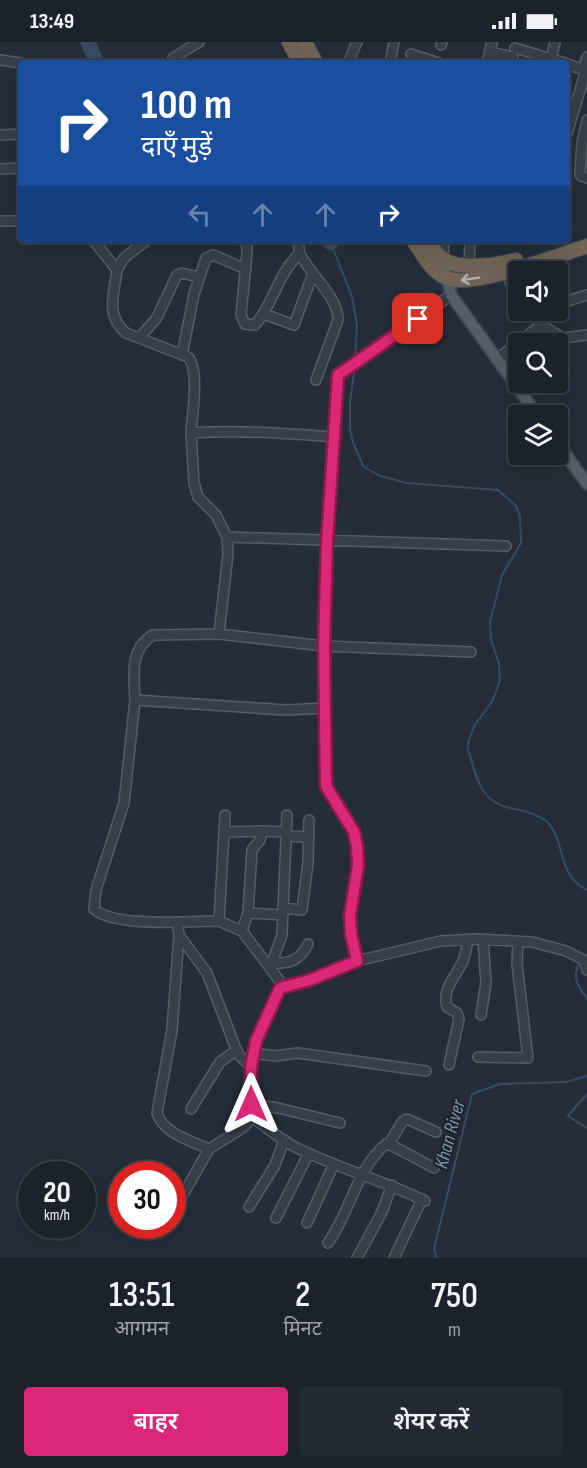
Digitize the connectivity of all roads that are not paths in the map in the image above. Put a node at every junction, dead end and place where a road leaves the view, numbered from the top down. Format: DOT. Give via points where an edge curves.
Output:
graph roads {
  1 [pos="199,42"];
  2 [pos="289,42"];
  3 [pos="305,42"];
  4 [pos="357,42"];
  5 [pos="394,42"];
  6 [pos="492,42"];
  7 [pos="555,42"];
  8 [pos="490,52"];
  9 [pos="514,53"];
  10 [pos="411,54"];
  11 [pos="587,57"];
  12 [pos="173,58"];
  13 [pos="0,60"];
  14 [pos="298,60"];
  15 [pos="314,60"];
  16 [pos="349,60"];
  17 [pos="391,60"];
  18 [pos="430,60"];
  19 [pos="488,60"];
  20 [pos="546,60"];
  21 [pos="550,60"];
  22 [pos="18,63"];
  23 [pos="570,64"];
  24 [pos="585,70"];
  25 [pos="587,120"];
  26 [pos="570,123"];
  27 [pos="18,134"];
  28 [pos="0,135"];
  29 [pos="18,168"];
  30 [pos="0,169"];
  31 [pos="587,178"];
  32 [pos="0,221"];
  33 [pos="18,221"];
  34 [pos="587,239"];
  35 [pos="96,243"];
  36 [pos="144,243"];
  37 [pos="245,243"];
  38 [pos="298,243"];
  39 [pos="415,243"];
  40 [pos="430,243"];
  41 [pos="444,243"];
  42 [pos="470,243"];
  43 [pos="587,246"];
  44 [pos="300,253"];
  45 [pos="443,259"];
  46 [pos="121,264"];
  47 [pos="469,265"];
  48 [pos="505,268"];
  49 [pos="246,269"];
  50 [pos="313,273"];
  51 [pos="508,276"];
  52 [pos="198,277"];
  53 [pos="447,278"];
  54 [pos="587,295"];
  55 [pos="451,296"];
  56 [pos="568,301"];
  57 [pos="264,314"];
  58 [pos="538,321"];
  59 [pos="541,325"];
  60 [pos="587,335"];
  61 [pos="139,338"];
  62 [pos="182,355"];
  63 [pos="497,359"];
  64 [pos="316,380"];
  65 [pos="530,405"];
  66 [pos="191,433"];
  67 [pos="333,437"];
  68 [pos="568,458"];
  69 [pos="587,484"];
  70 [pos="226,537"];
  71 [pos="327,542"];
  72 [pos="506,546"];
  73 [pos="219,634"];
  74 [pos="324,646"];
  75 [pos="471,652"];
  76 [pos="135,700"];
  77 [pos="326,708"];
  78 [pos="225,815"];
  79 [pos="286,815"];
  80 [pos="309,820"];
  81 [pos="262,831"];
  82 [pos="224,832"];
  83 [pos="286,834"];
  84 [pos="307,837"];
  85 [pos="283,912"];
  86 [pos="248,913"];
  87 [pos="219,921"];
  88 [pos="177,922"];
  89 [pos="242,931"];
  90 [pos="179,935"];
  91 [pos="468,939"];
  92 [pos="483,939"];
  93 [pos="518,941"];
  94 [pos="308,944"];
  95 [pos="357,961"];
  96 [pos="583,963"];
  97 [pos="271,965"];
  98 [pos="280,988"];
  99 [pos="481,1015"];
  100 [pos="237,1050"];
  101 [pos="254,1053"];
  102 [pos="478,1058"];
  103 [pos="449,1065"];
  104 [pos="251,1067"];
  105 [pos="426,1071"];
  106 [pos="251,1104"];
  107 [pos="191,1109"];
  108 [pos="253,1118"];
  109 [pos="340,1123"];
  110 [pos="436,1132"];
  111 [pos="284,1140"];
  112 [pos="389,1144"];
  113 [pos="208,1149"];
  114 [pos="309,1153"];
  115 [pos="334,1164"];
  116 [pos="434,1168"];
  117 [pos="362,1174"];
  118 [pos="392,1185"];
  119 [pos="186,1189"];
  120 [pos="249,1207"];
  121 [pos="276,1218"];
  122 [pos="307,1223"];
  123 [pos="328,1243"];
  124 [pos="357,1258"];
  125 [pos="394,1258"];
  1 -- 12 [label="street"];
  2 -- 14 [label="highway"];
  3 -- 15 [label="highway"];
  4 -- 16 [label="street"];
  5 -- 17 [label="street"];
  6 -- 8 [label="street"];
  7 -- 21 [label="street"];
  8 -- 9 [label="street"];
  8 -- 19 [label="street"];
  9 -- 20 [label="street"];
  10 -- 18 [label="street"];
  11 -- 24 [label="street"];
  13 -- 22 [label="street"];
  23 -- 24 [label="street"];
  24 -- 26 [label="street"];
  25 -- 31 [label="street" via="580,173"];
  27 -- 28 [label="street"];
  29 -- 30 [label="street"];
  32 -- 33 [label="street"];
  34 -- 48 [label="highway"];
  35 -- 46 [label="street"];
  36 -- 46 [label="street"];
  37 -- 49 [label="street"];
  38 -- 44 [label="street"];
  39 -- 53 [label="highway" via="431,266"];
  40 -- 45 [label="highway"];
  41 -- 45 [label="street"];
  42 -- 47 [label="street"];
  43 -- 48 [label="highway"];
  44 -- 50 [label="street"];
  44 -- 57 [label="street" via="274,290"];
  45 -- 47 [label="highway"];
  45 -- 53 [label="main road"];
  46 -- 61 [label="street" via="112,315 126,333"];
  47 -- 48 [label="highway"];
  48 -- 51 [label="street"];
  48 -- 53 [label="highway, one-way" via="462,280"];
  49 -- 52 [label="street" via="209,255"];
  49 -- 57 [label="street" via="242,320 255,326"];
  50 -- 57 [label="street" via="294,325"];
  50 -- 64 [label="street" via="338,313"];
  52 -- 61 [label="street" via="177,275 156,319"];
  52 -- 62 [label="street"];
  53 -- 55 [label="main road"];
  54 -- 56 [label="street"];
  55 -- 63 [label="main road"];
  55 -- 67 [label="street" via="338,375"];
  58 -- 59 [label="street"];
  59 -- 60 [label="street" via="563,338"];
  59 -- 63 [label="street"];
  61 -- 62 [label="street"];
  62 -- 66 [label="street" via="193,363 195,373"];
  63 -- 65 [label="main road"];
  66 -- 67 [label="street" via="243,431"];
  66 -- 70 [label="street" via="198,497 216,515"];
  67 -- 71 [label="street"];
  68 -- 69 [label="main road"];
  70 -- 71 [label="street"];
  70 -- 73 [label="street" via="228,554"];
  71 -- 72 [label="street"];
  71 -- 74 [label="street"];
  73 -- 74 [label="street"];
  73 -- 76 [label="street" via="153,635 144,640 134,661"];
  74 -- 75 [label="street"];
  74 -- 77 [label="street"];
  76 -- 77 [label="street" via="286,710"];
  76 -- 88 [label="street" via="124,803 96,890 94,909 99,915 135,922"];
  77 -- 95 [label="street" via="326,786 354,832 357,846 350,915"];
  78 -- 82 [label="street"];
  79 -- 83 [label="street"];
  80 -- 84 [label="street"];
  81 -- 82 [label="street"];
  81 -- 83 [label="street"];
  81 -- 86 [label="street" via="252,850"];
  82 -- 87 [label="street"];
  83 -- 84 [label="street"];
  83 -- 85 [label="street"];
  84 -- 85 [label="street" via="302,910"];
  85 -- 86 [label="street"];
  85 -- 97 [label="street" via="282,934"];
  86 -- 89 [label="street"];
  87 -- 88 [label="street"];
  87 -- 89 [label="street"];
  88 -- 90 [label="street"];
  89 -- 97 [label="street"];
  90 -- 100 [label="street" via="207,973"];
  90 -- 113 [label="street" via="172,1030 157,1113 165,1126"];
  91 -- 92 [label="street"];
  91 -- 95 [label="street" via="441,941"];
  91 -- 103 [label="street" via="462,964 445,1000 459,1018"];
  92 -- 93 [label="street"];
  92 -- 99 [label="street" via="486,983"];
  93 -- 96 [label="street" via="566,951"];
  93 -- 102 [label="street" via="528,1058"];
  94 -- 97 [label="street" via="295,960"];
  95 -- 98 [label="street"];
  97 -- 98 [label="street"];
  98 -- 101 [label="street"];
  100 -- 104 [label="street"];
  100 -- 107 [label="street" via="220,1062"];
  101 -- 104 [label="street"];
  101 -- 105 [label="street" via="298,1053"];
  104 -- 106 [label="street"];
  106 -- 108 [label="street"];
  106 -- 109 [label="street"];
  108 -- 111 [label="street"];
  108 -- 113 [label="street"];
  110 -- 112 [label="street" via="407,1119"];
  111 -- 114 [label="street"];
  111 -- 120 [label="street" via="275,1165"];
  112 -- 116 [label="street"];
  112 -- 117 [label="street" via="382,1147"];
  113 -- 119 [label="street"];
  114 -- 115 [label="street"];
  114 -- 121 [label="street"];
  115 -- 117 [label="street"];
  115 -- 122 [label="street"];
  117 -- 118 [label="street"];
  117 -- 123 [label="street" via="343,1220"];
  118 -- 124 [label="street"];
  118 -- 125 [label="street" via="423,1200"];
}
